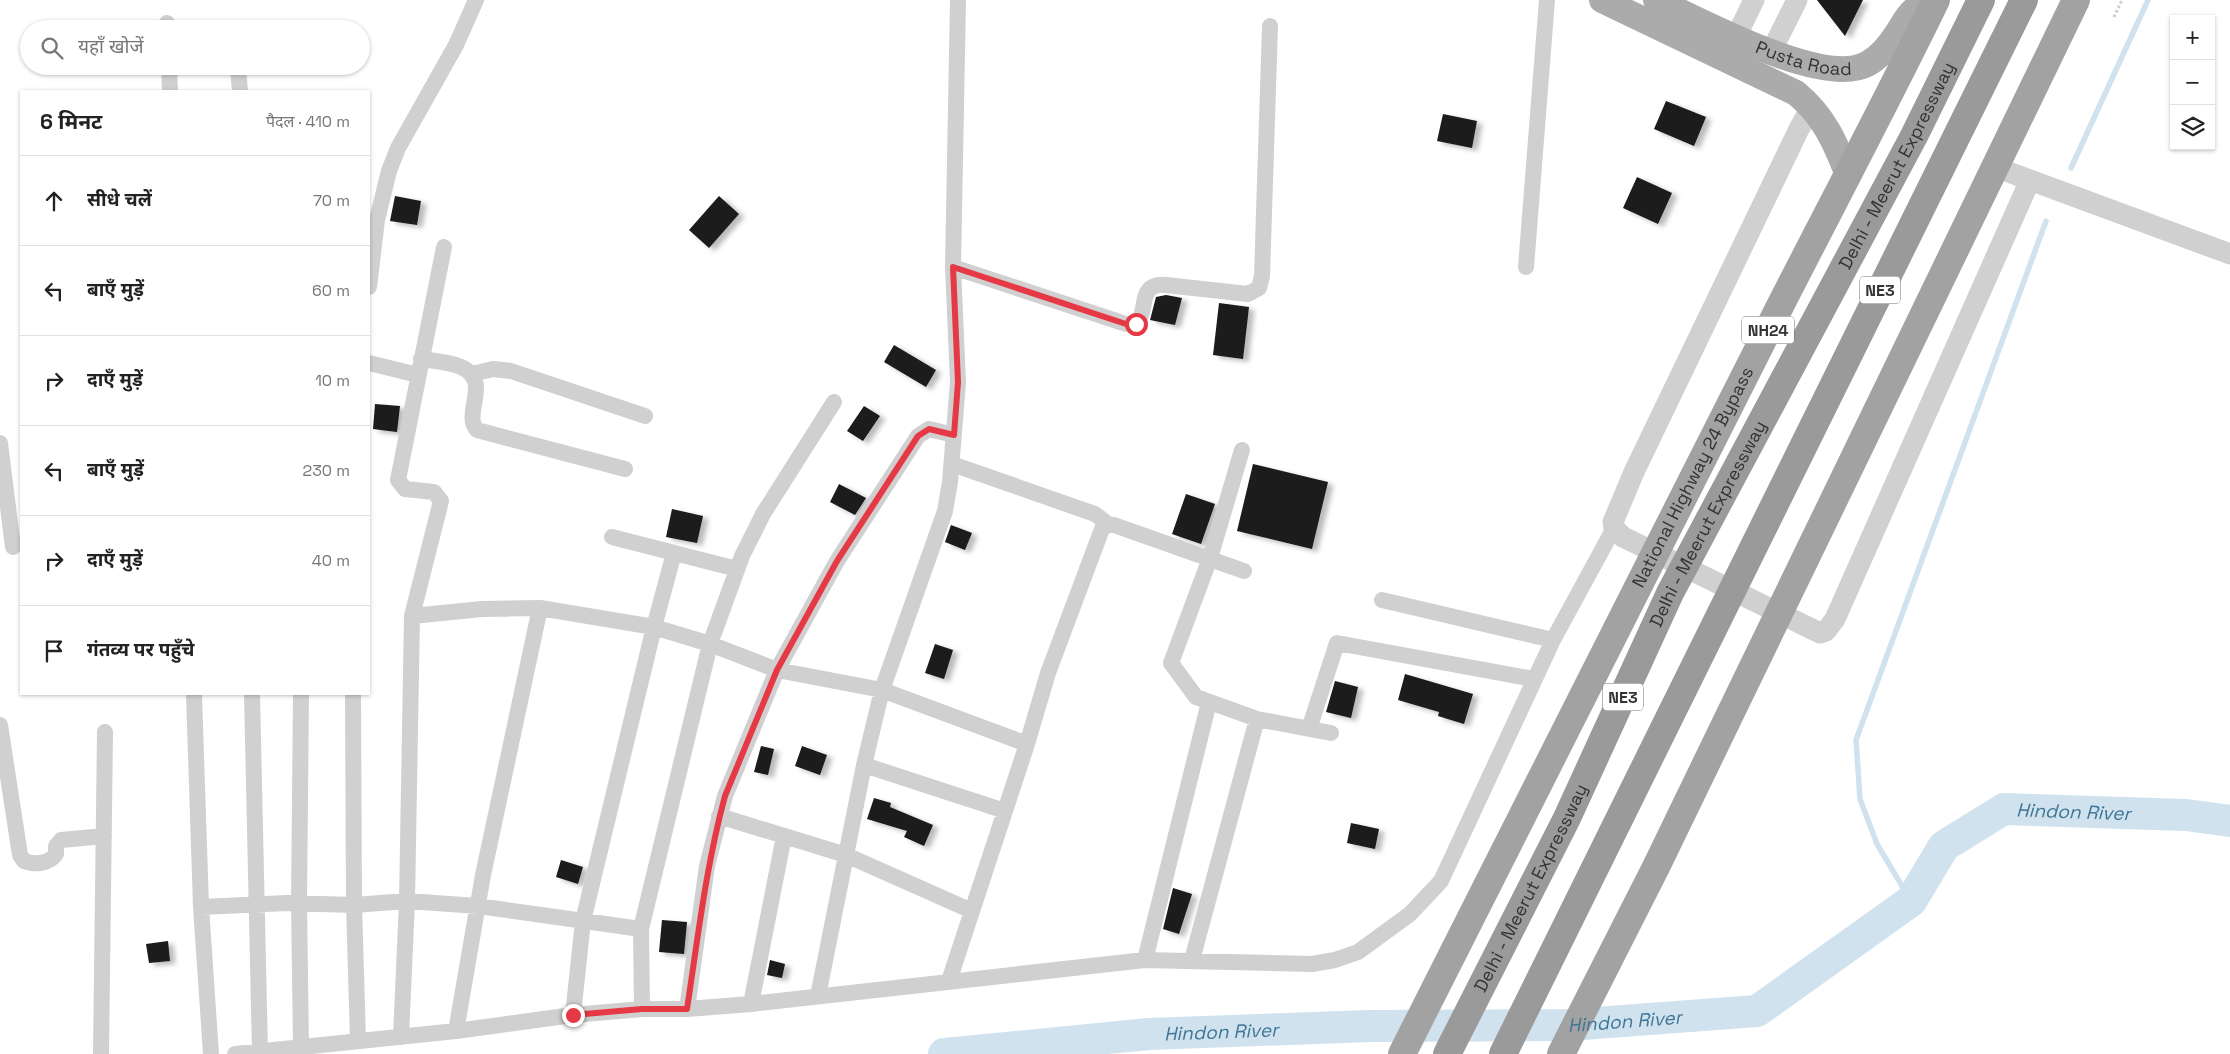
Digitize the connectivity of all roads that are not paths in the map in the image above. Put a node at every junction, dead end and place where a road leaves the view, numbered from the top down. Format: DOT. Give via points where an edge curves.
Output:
graph roads {
  1 [pos="476,0"];
  2 [pos="958,0"];
  3 [pos="1547,0"];
  4 [pos="1602,0"];
  5 [pos="1656,0"];
  6 [pos="1754,0"];
  7 [pos="1797,0"];
  8 [pos="1981,0"];
  9 [pos="2024,0"];
  10 [pos="2076,0"];
  11 [pos="1936,1"];
  12 [pos="1270,26"];
  13 [pos="1736,37"];
  14 [pos="1772,52"];
  15 [pos="169,75"];
  16 [pos="239,75"];
  17 [pos="170,90"];
  18 [pos="240,90"];
  19 [pos="1812,106"];
  20 [pos="1995,167"];
  21 [pos="1848,175"];
  22 [pos="2030,180"];
  23 [pos="444,246"];
  24 [pos="2230,254"];
  25 [pos="953,267"];
  26 [pos="1526,267"];
  27 [pos="370,279"];
  28 [pos="421,358"];
  29 [pos="370,363"];
  30 [pos="472,374"];
  31 [pos="418,375"];
  32 [pos="834,402"];
  33 [pos="645,416"];
  34 [pos="954,435"];
  35 [pos="0,443"];
  36 [pos="1242,450"];
  37 [pos="952,464"];
  38 [pos="625,469"];
  39 [pos="1108,524"];
  40 [pos="1614,528"];
  41 [pos="612,538"];
  42 [pos="13,547"];
  43 [pos="674,553"];
  44 [pos="1210,558"];
  45 [pos="737,569"];
  46 [pos="1244,571"];
  47 [pos="1382,600"];
  48 [pos="540,608"];
  49 [pos="412,616"];
  50 [pos="654,627"];
  51 [pos="1553,640"];
  52 [pos="710,644"];
  53 [pos="777,670"];
  54 [pos="1534,679"];
  55 [pos="882,690"];
  56 [pos="194,695"];
  57 [pos="252,695"];
  58 [pos="301,695"];
  59 [pos="353,695"];
  60 [pos="1209,702"];
  61 [pos="1257,719"];
  62 [pos="0,725"];
  63 [pos="1309,729"];
  64 [pos="105,732"];
  65 [pos="1331,734"];
  66 [pos="1027,744"];
  67 [pos="864,766"];
  68 [pos="1005,811"];
  69 [pos="719,816"];
  70 [pos="104,836"];
  71 [pos="784,836"];
  72 [pos="846,856"];
  73 [pos="407,901"];
  74 [pos="299,903"];
  75 [pos="256,904"];
  76 [pos="354,905"];
  77 [pos="478,906"];
  78 [pos="201,907"];
  79 [pos="972,911"];
  80 [pos="584,921"];
  81 [pos="641,929"];
  82 [pos="1145,960"];
  83 [pos="1192,960"];
  84 [pos="949,981"];
  85 [pos="818,996"];
  86 [pos="751,1004"];
  87 [pos="642,1009"];
  88 [pos="687,1009"];
  89 [pos="573,1015"];
  90 [pos="456,1031"];
  91 [pos="401,1037"];
  92 [pos="358,1040"];
  93 [pos="301,1048"];
  94 [pos="260,1052"];
  95 [pos="101,1054"];
  96 [pos="211,1054"];
  97 [pos="234,1054"];
  98 [pos="1402,1054"];
  99 [pos="1447,1054"];
  100 [pos="1503,1054"];
  101 [pos="1561,1054"];
  1 -- 27 [label="street" via="456,45 398,148 389,171 377,220"];
  2 -- 25 [label="street"];
  3 -- 26 [label="street"];
  4 -- 19 [label="main road, Pusta Road" via="1772,80"];
  5 -- 13 [label="main road, Pusta Road"];
  6 -- 13 [label="street"];
  7 -- 14 [label="street"];
  8 -- 99 [label="highway, Delhi - Meerut Expressway / NE3" via="1914,136 1684,567 1566,818"];
  9 -- 100 [label="highway, NE3"];
  10 -- 20 [label="highway"];
  11 -- 14 [label="main road, Pusta Road" via="1913,11 1882,52 1868,64 1856,68 1819,68"];
  11 -- 21 [label="highway, National Highway 24 Bypass / NH24"];
  12 -- 25 [label="street" via="1259,288 1248,294 1154,286 1146,294 1140,321 1126,324"];
  13 -- 14 [label="main road, Pusta Road"];
  15 -- 17 [label="street"];
  16 -- 18 [label="street"];
  19 -- 21 [label="main road, Pusta Road" via="1834,138"];
  19 -- 40 [label="street" via="1634,472 1614,517"];
  20 -- 22 [label="street"];
  20 -- 101 [label="highway" via="1656,867"];
  21 -- 98 [label="highway, National Highway 24 Bypass / NH24" via="1531,793"];
  22 -- 24 [label="street"];
  22 -- 40 [label="street" via="1835,619 1826,631 1820,633 1629,540"];
  23 -- 28 [label="street"];
  25 -- 34 [label="street" via="958,382"];
  28 -- 30 [label="street" via="455,365"];
  28 -- 31 [label="street"];
  29 -- 31 [label="street"];
  30 -- 33 [label="street" via="493,369 510,371"];
  30 -- 38 [label="street" via="476,386 472,422 477,430"];
  31 -- 49 [label="street" via="398,480 405,488 434,492 441,501"];
  32 -- 45 [label="street" via="764,514"];
  34 -- 37 [label="street"];
  34 -- 53 [label="street" via="929,429 918,436 837,561"];
  35 -- 42 [label="street"];
  36 -- 44 [label="street"];
  37 -- 39 [label="street" via="1095,514"];
  37 -- 55 [label="street" via="945,511"];
  39 -- 44 [label="street"];
  39 -- 66 [label="street" via="1099,534 1051,664"];
  40 -- 51 [label="street"];
  41 -- 43 [label="street"];
  43 -- 45 [label="street"];
  43 -- 50 [label="street"];
  44 -- 46 [label="street"];
  44 -- 60 [label="street" via="1171,663 1196,697"];
  45 -- 52 [label="street"];
  47 -- 51 [label="street"];
  48 -- 49 [label="street" via="482,609"];
  48 -- 50 [label="street"];
  48 -- 77 [label="street"];
  49 -- 73 [label="street"];
  50 -- 52 [label="street"];
  50 -- 80 [label="street"];
  51 -- 54 [label="street"];
  52 -- 53 [label="street"];
  52 -- 81 [label="street"];
  53 -- 55 [label="street"];
  53 -- 69 [label="street"];
  54 -- 63 [label="street" via="1337,643"];
  54 -- 83 [label="street" via="1441,881 1410,914 1358,952 1336,960 1312,964"];
  55 -- 66 [label="street"];
  55 -- 67 [label="street"];
  56 -- 78 [label="street"];
  57 -- 75 [label="street"];
  58 -- 74 [label="street"];
  59 -- 76 [label="street"];
  60 -- 61 [label="street"];
  60 -- 82 [label="street"];
  61 -- 63 [label="street"];
  61 -- 83 [label="street"];
  62 -- 70 [label="street" via="20,855 24,861 32,864 48,861 56,854 56,846 61,840"];
  63 -- 65 [label="street"];
  64 -- 70 [label="street"];
  66 -- 68 [label="street"];
  67 -- 68 [label="street"];
  67 -- 72 [label="street"];
  68 -- 79 [label="street"];
  69 -- 71 [label="street"];
  69 -- 88 [label="street" via="707,866"];
  70 -- 95 [label="street"];
  71 -- 72 [label="street"];
  71 -- 86 [label="street"];
  72 -- 79 [label="street"];
  72 -- 85 [label="street"];
  73 -- 76 [label="street"];
  73 -- 77 [label="street"];
  73 -- 91 [label="street"];
  74 -- 75 [label="street"];
  74 -- 76 [label="street"];
  74 -- 93 [label="street"];
  75 -- 78 [label="street"];
  75 -- 94 [label="street"];
  76 -- 92 [label="street"];
  77 -- 80 [label="street"];
  77 -- 90 [label="street"];
  78 -- 96 [label="street"];
  79 -- 84 [label="street"];
  80 -- 81 [label="street"];
  80 -- 89 [label="street"];
  81 -- 87 [label="street"];
  82 -- 83 [label="street"];
  82 -- 84 [label="street"];
  84 -- 85 [label="street"];
  85 -- 86 [label="street"];
  86 -- 88 [label="street"];
  87 -- 88 [label="street"];
  87 -- 89 [label="street"];
  89 -- 90 [label="street"];
  90 -- 91 [label="street"];
  91 -- 92 [label="street"];
  92 -- 93 [label="street"];
  93 -- 94 [label="street"];
  94 -- 97 [label="street"];
}
